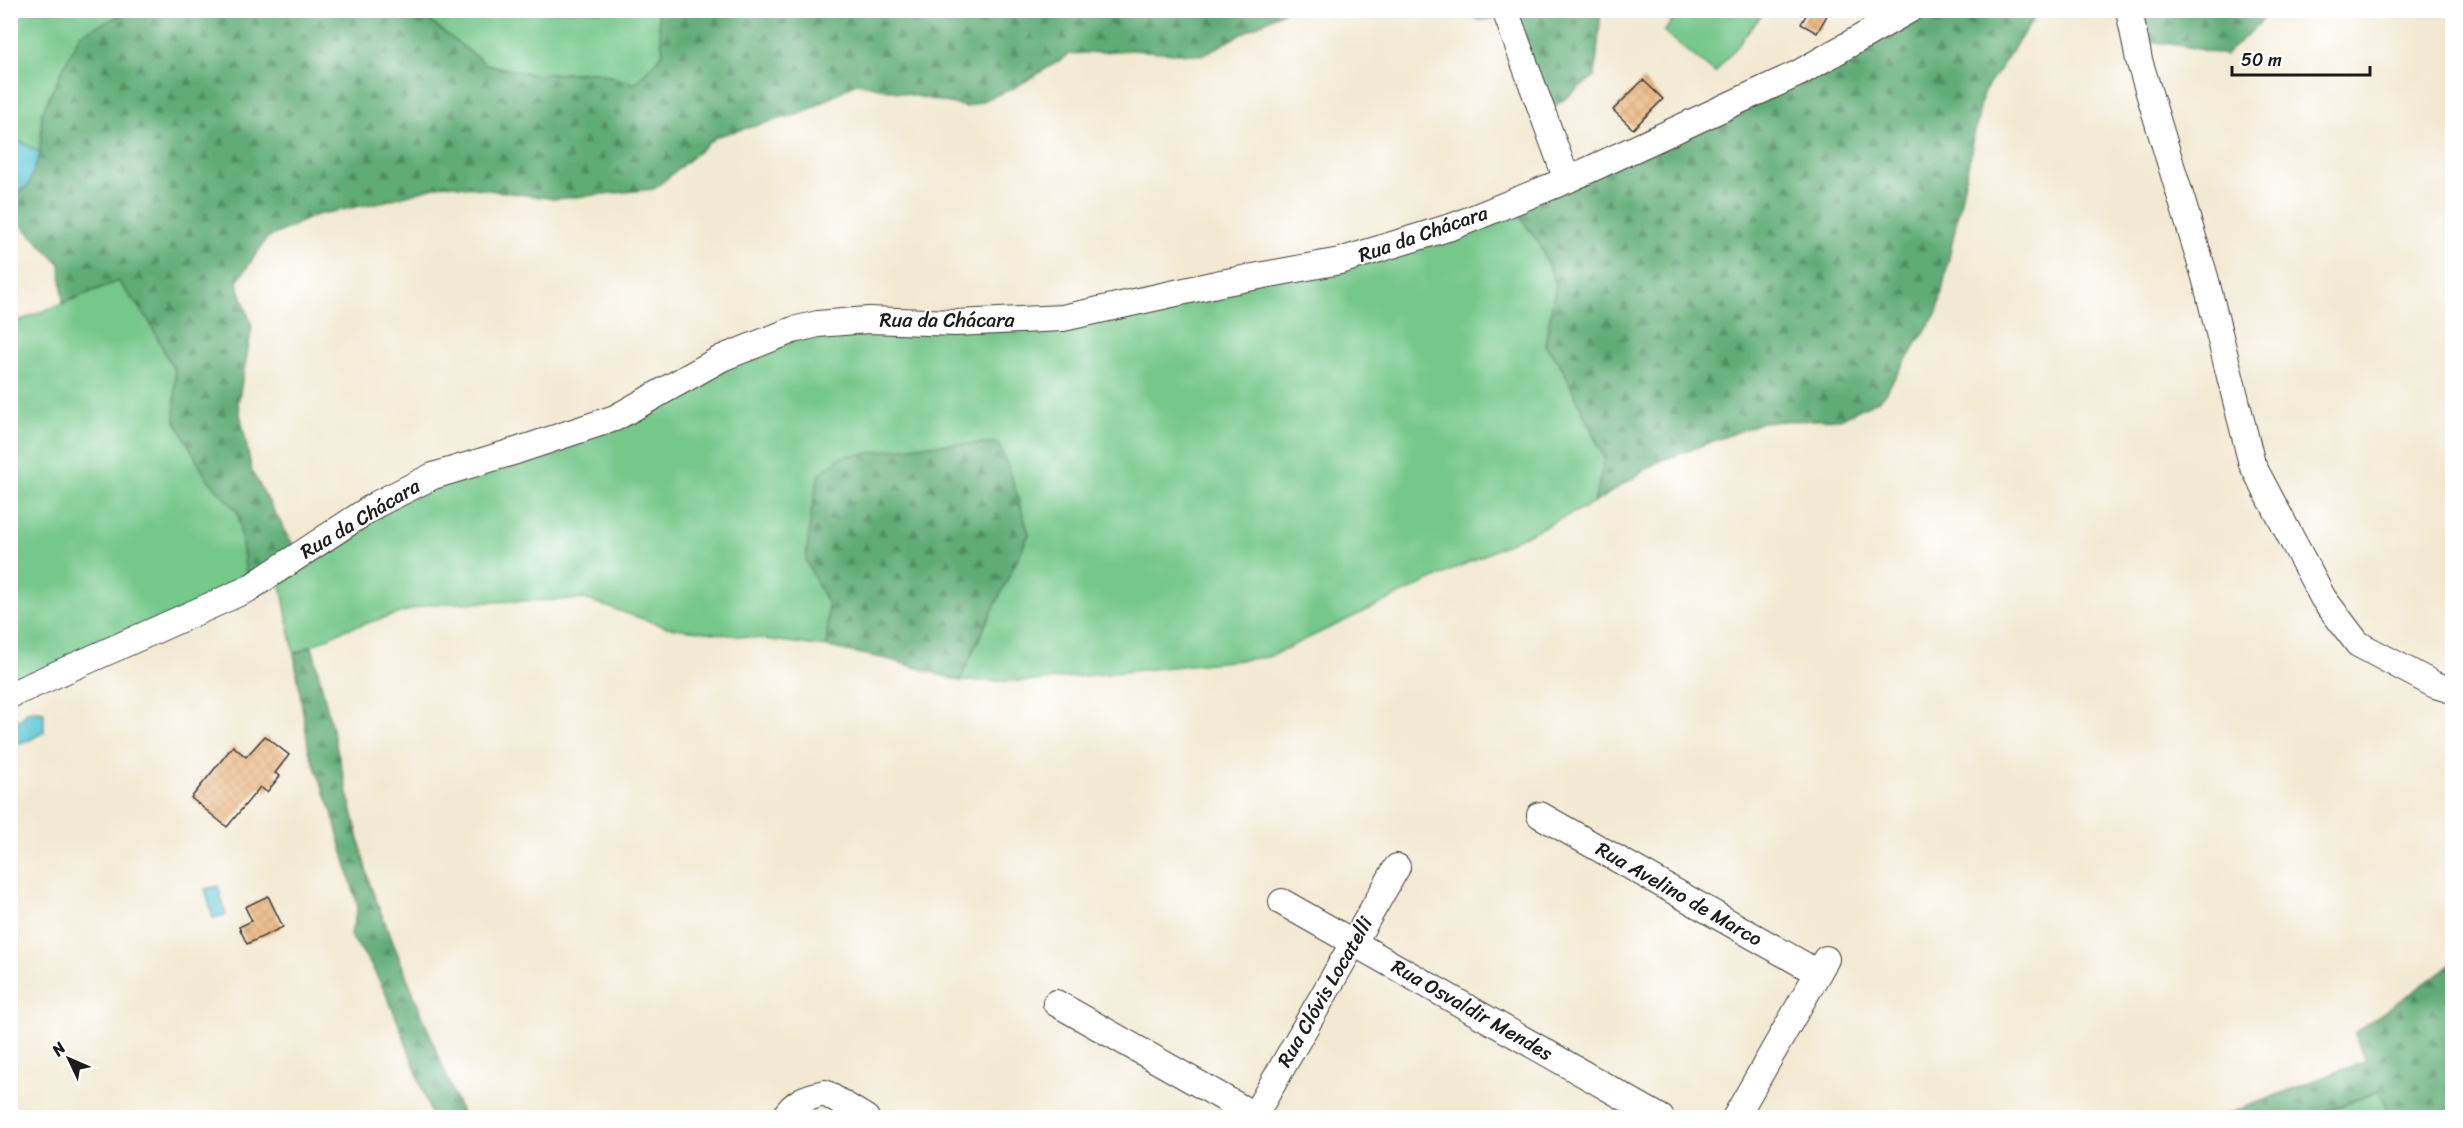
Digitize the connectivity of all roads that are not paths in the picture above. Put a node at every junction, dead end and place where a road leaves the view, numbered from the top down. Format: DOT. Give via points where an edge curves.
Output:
graph roads {
  1 [pos="1505,10"];
  2 [pos="1909,10"];
  3 [pos="2129,10"];
  4 [pos="1567,180"];
  5 [pos="2452,690"];
  6 [pos="10,695"];
  7 [pos="1540,815"];
  8 [pos="1397,867"];
  9 [pos="1282,902"];
  10 [pos="1354,943"];
  11 [pos="1056,1003"];
  12 [pos="1255,1117"];
  13 [pos="784,1118"];
  14 [pos="866,1118"];
  15 [pos="1661,1118"];
  16 [pos="1735,1118"];
  1 -- 4 [label="street"];
  2 -- 4 [label="street, Rua da Chácara" via="1799,74"];
  3 -- 5 [label="street" via="2139,60 2205,277 2252,464 2323,598 2358,645"];
  4 -- 6 [label="street, Rua da Chácara" via="1454,226 1341,261 1063,318 956,323 868,320 793,330 722,358 615,418 433,476 377,504 248,589"];
  7 -- 16 [label="street, Rua Avelino de Marco" via="1822,966"];
  8 -- 10 [label="street, Rua Clóvis Locatelli"];
  9 -- 10 [label="street, Rua Osvaldir Mendes"];
  10 -- 12 [label="street, Rua Clóvis Locatelli"];
  10 -- 15 [label="street, Rua Osvaldir Mendes"];
  11 -- 12 [label="street"];
  13 -- 14 [label="street" via="789,1108 803,1098 825,1093"];
}
